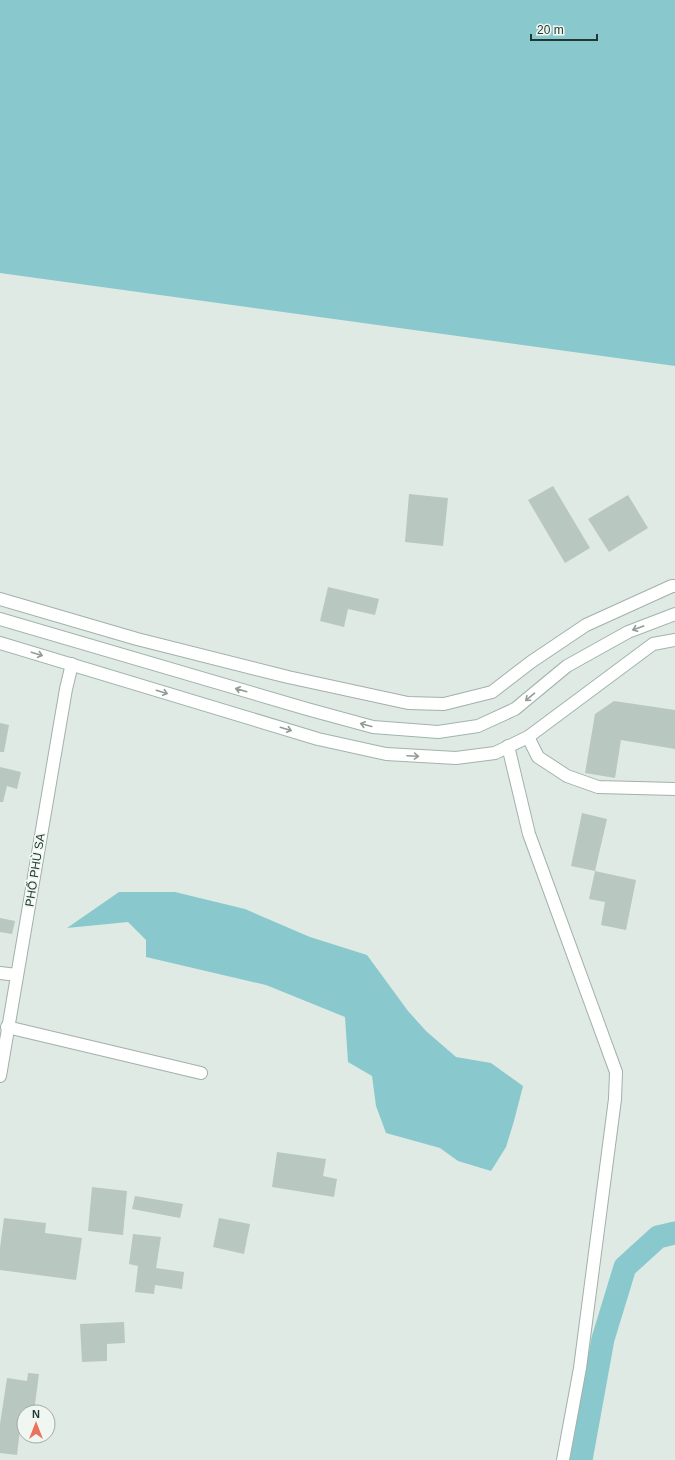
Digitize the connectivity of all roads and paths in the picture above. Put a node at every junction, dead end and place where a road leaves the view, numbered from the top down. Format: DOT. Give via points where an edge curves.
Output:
graph roads {
  1 [pos="675,586"];
  2 [pos="0,599"];
  3 [pos="675,614"];
  4 [pos="0,619"];
  5 [pos="675,640"];
  6 [pos="0,643"];
  7 [pos="72,664"];
  8 [pos="528,737"];
  9 [pos="508,746"];
  10 [pos="675,789"];
  11 [pos="0,973"];
  12 [pos="17,975"];
  13 [pos="7,1027"];
  14 [pos="201,1073"];
  15 [pos="0,1076"];
  16 [pos="563,1460"];
  1 -- 2 [label="street" via="586,626 531,662 492,692 444,704 408,702 288,677 137,639"];
  3 -- 4 [label="street, one-way" via="628,632 567,666 515,709 478,726 438,732 373,726 307,709"];
  5 -- 8 [label="street" via="653,644"];
  6 -- 7 [label="street, one-way"];
  7 -- 9 [label="street, one-way" via="318,738 386,754 456,758 495,753"];
  7 -- 12 [label="street, PHỐ PHÙ SA"];
  8 -- 9 [label="street"];
  8 -- 10 [label="street" via="538,757 567,776 598,787"];
  9 -- 16 [label="street" via="529,834 616,1072 615,1099 580,1368"];
  11 -- 12 [label="street"];
  12 -- 13 [label="street, PHỐ PHÙ SA"];
  13 -- 14 [label="street"];
  13 -- 15 [label="street, PHỐ PHÙ SA"];
}
